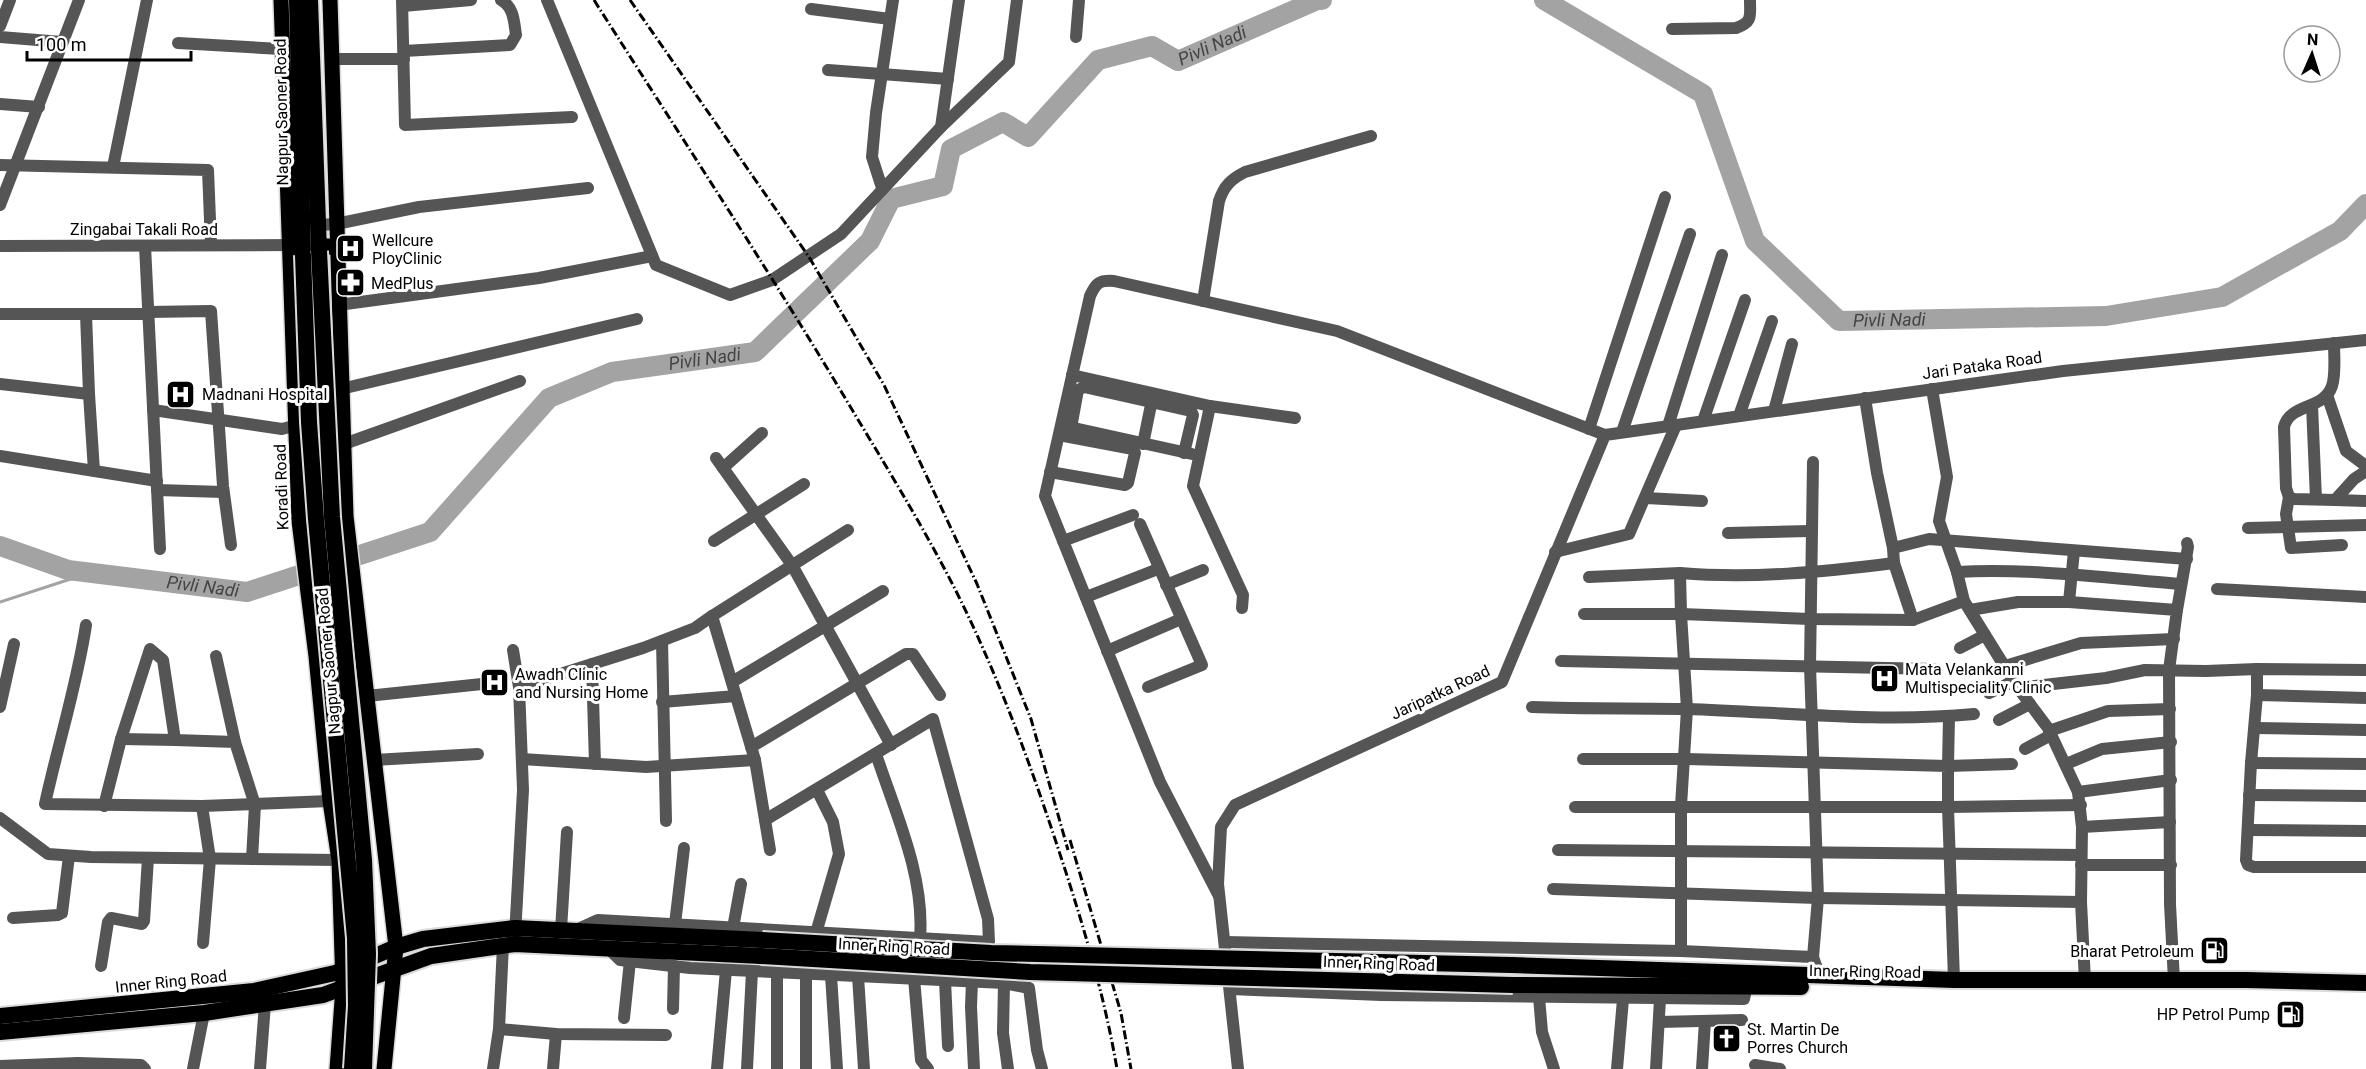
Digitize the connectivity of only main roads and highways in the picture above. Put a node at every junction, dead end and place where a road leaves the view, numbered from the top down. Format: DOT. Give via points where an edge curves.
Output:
graph roads {
  1 [pos="281,0"];
  2 [pos="297,0"];
  3 [pos="310,0"];
  4 [pos="330,0"];
  5 [pos="313,223"];
  6 [pos="336,247"];
  7 [pos="306,248"];
  8 [pos="361,647"];
  9 [pos="316,656"];
  10 [pos="393,924"];
  11 [pos="342,935"];
  12 [pos="511,939"];
  13 [pos="396,947"];
  14 [pos="758,956"];
  15 [pos="394,969"];
  16 [pos="343,970"];
  17 [pos="2366,983"];
  18 [pos="343,987"];
  19 [pos="2366,992"];
  20 [pos="0,1016"];
  21 [pos="0,1032"];
  22 [pos="338,1069"];
  23 [pos="352,1069"];
  24 [pos="364,1069"];
  25 [pos="384,1069"];
  1 -- 7 [label="main road, Koradi Road" via="281,50"];
  2 -- 5 [label="highway, Nagpur Saoner Road"];
  3 -- 5 [label="highway, Nagpur Saoner Road"];
  4 -- 6 [label="main road"];
  5 -- 7 [label="highway, Koradi Road"];
  6 -- 7 [label="highway"];
  6 -- 8 [label="main road" via="346,516"];
  7 -- 9 [label="main road, Koradi Road" via="297,425 299,521"];
  7 -- 23 [label="highway, Nagpur Saoner Road, bridge" via="309,422 355,938"];
  7 -- 24 [label="highway, Nagpur Saoner Road, bridge" via="364,860 368,954"];
  8 -- 9 [label="main road"];
  8 -- 10 [label="main road"];
  9 -- 11 [label="main road, Koradi Road" via="339,860"];
  10 -- 11 [label="main road"];
  10 -- 13 [label="main road"];
  11 -- 16 [label="main road, Koradi Road"];
  12 -- 13 [label="highway, Inner Ring Road" via="423,939"];
  12 -- 14 [label="highway, Inner Ring Road"];
  12 -- 14 [label="highway, Inner Ring Road" via="569,930"];
  12 -- 15 [label="highway, Inner Ring Road" via="431,956"];
  13 -- 15 [label="main road"];
  13 -- 16 [label="highway, Inner Ring Road"];
  14 -- 17 [label="highway, Inner Ring Road, bridge" via="991,953 1511,964 1954,981"];
  14 -- 19 [label="highway, Inner Ring Road, bridge" via="1030,972 1745,993 2084,989"];
  15 -- 18 [label="highway, Inner Ring Road"];
  15 -- 25 [label="main road"];
  16 -- 18 [label="main road, Koradi Road"];
  16 -- 20 [label="highway, Inner Ring Road" via="254,991"];
  18 -- 21 [label="highway, Inner Ring Road" via="323,994 204,1013"];
  18 -- 22 [label="main road"];
}
